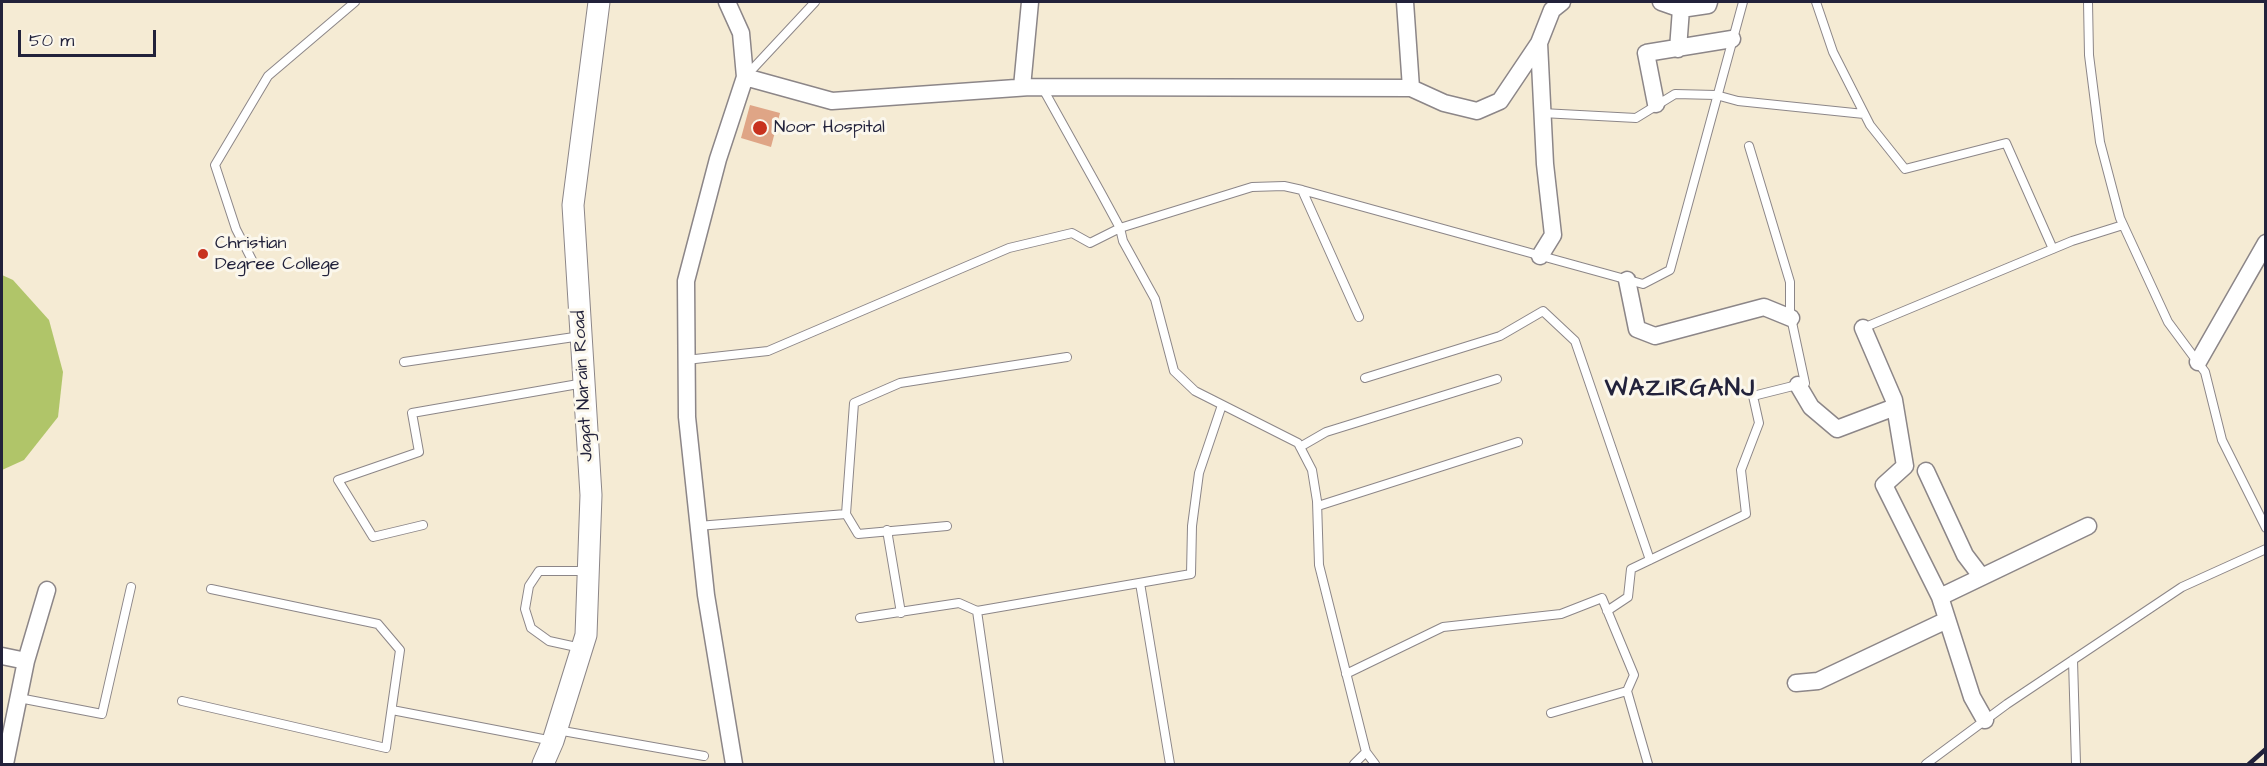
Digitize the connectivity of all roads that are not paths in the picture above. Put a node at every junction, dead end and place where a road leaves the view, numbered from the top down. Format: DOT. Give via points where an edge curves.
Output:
graph roads {
  1 [pos="355,2"];
  2 [pos="599,2"];
  3 [pos="727,2"];
  4 [pos="815,2"];
  5 [pos="1030,2"];
  6 [pos="1405,2"];
  7 [pos="1562,2"];
  8 [pos="1661,2"];
  9 [pos="1709,2"];
  10 [pos="1743,2"];
  11 [pos="1816,2"];
  12 [pos="2088,2"];
  13 [pos="1681,9"];
  14 [pos="1732,39"];
  15 [pos="1539,43"];
  16 [pos="1678,49"];
  17 [pos="745,77"];
  18 [pos="1022,87"];
  19 [pos="1042,87"];
  20 [pos="1411,88"];
  21 [pos="1716,95"];
  22 [pos="1656,104"];
  23 [pos="1542,112"];
  24 [pos="1864,114"];
  25 [pos="1749,146"];
  26 [pos="1302,190"];
  27 [pos="2123,225"];
  28 [pos="1120,228"];
  29 [pos="2265,243"];
  30 [pos="2053,249"];
  31 [pos="1540,256"];
  32 [pos="252,260"];
  33 [pos="2259,264"];
  34 [pos="1627,280"];
  35 [pos="1359,316"];
  36 [pos="1791,318"];
  37 [pos="1863,328"];
  38 [pos="582,336"];
  39 [pos="1067,357"];
  40 [pos="686,360"];
  41 [pos="404,362"];
  42 [pos="2198,362"];
  43 [pos="1365,378"];
  44 [pos="1497,379"];
  45 [pos="585,383"];
  46 [pos="1798,385"];
  47 [pos="1222,405"];
  48 [pos="1895,407"];
  49 [pos="1518,442"];
  50 [pos="1300,447"];
  51 [pos="1926,471"];
  52 [pos="1318,506"];
  53 [pos="846,514"];
  54 [pos="423,525"];
  55 [pos="699,526"];
  56 [pos="947,526"];
  57 [pos="2088,526"];
  58 [pos="2265,528"];
  59 [pos="887,530"];
  60 [pos="2265,549"];
  61 [pos="1650,560"];
  62 [pos="588,571"];
  63 [pos="1981,576"];
  64 [pos="1140,583"];
  65 [pos="131,587"];
  66 [pos="211,589"];
  67 [pos="47,590"];
  68 [pos="1940,597"];
  69 [pos="976,611"];
  70 [pos="1607,611"];
  71 [pos="901,613"];
  72 [pos="860,618"];
  73 [pos="1947,620"];
  74 [pos="582,648"];
  75 [pos="2,656"];
  76 [pos="2073,660"];
  77 [pos="26,661"];
  78 [pos="1346,674"];
  79 [pos="1796,683"];
  80 [pos="1627,691"];
  81 [pos="19,698"];
  82 [pos="182,701"];
  83 [pos="392,710"];
  84 [pos="1551,713"];
  85 [pos="1985,720"];
  86 [pos="555,735"];
  87 [pos="6,739"];
  88 [pos="1366,752"];
  89 [pos="704,756"];
  90 [pos="4,765"];
  91 [pos="543,765"];
  92 [pos="734,765"];
  93 [pos="999,765"];
  94 [pos="1170,765"];
  95 [pos="1354,765"];
  96 [pos="1375,765"];
  97 [pos="1648,765"];
  98 [pos="1926,765"];
  99 [pos="2076,765"];
  1 -- 32 [label="lane" via="268,76 215,165 236,230"];
  2 -- 38 [label="street, Jagat Narain Road" via="573,205"];
  3 -- 17 [label="street" via="741,33"];
  4 -- 17 [label="lane"];
  5 -- 18 [label="street"];
  6 -- 20 [label="street"];
  7 -- 15 [label="street" via="1552,10"];
  8 -- 13 [label="street"];
  9 -- 13 [label="street"];
  10 -- 14 [label="lane"];
  11 -- 24 [label="lane" via="1833,52"];
  12 -- 27 [label="lane" via="2089,55 2100,142"];
  13 -- 16 [label="street"];
  14 -- 16 [label="street"];
  14 -- 21 [label="lane"];
  15 -- 20 [label="street" via="1500,101 1477,111 1444,103"];
  15 -- 23 [label="street"];
  16 -- 22 [label="street" via="1646,53"];
  17 -- 18 [label="street" via="832,101"];
  17 -- 40 [label="street" via="717,159 686,281"];
  18 -- 19 [label="street"];
  19 -- 20 [label="street"];
  19 -- 28 [label="lane"];
  21 -- 22 [label="lane" via="1675,94"];
  21 -- 24 [label="lane"];
  21 -- 34 [label="lane" via="1670,270 1643,285"];
  22 -- 23 [label="lane" via="1636,117"];
  23 -- 31 [label="street" via="1553,235"];
  24 -- 30 [label="lane" via="1905,169 2006,143"];
  25 -- 36 [label="lane" via="1791,282"];
  26 -- 28 [label="lane" via="1252,187"];
  26 -- 31 [label="lane"];
  26 -- 35 [label="lane"];
  27 -- 30 [label="lane"];
  27 -- 42 [label="lane" via="2168,322"];
  28 -- 40 [label="lane" via="1090,243 1072,233 1009,248 768,351"];
  28 -- 47 [label="lane" via="1123,242 1155,299 1174,371 1195,391"];
  29 -- 33 [label="street"];
  30 -- 37 [label="lane"];
  31 -- 34 [label="lane"];
  33 -- 42 [label="street"];
  34 -- 36 [label="street" via="1637,329 1655,336 1764,307"];
  36 -- 46 [label="lane" via="1805,383"];
  37 -- 48 [label="street"];
  38 -- 41 [label="lane"];
  38 -- 45 [label="street, Jagat Narain Road"];
  39 -- 53 [label="lane" via="900,383 854,403"];
  40 -- 55 [label="street" via="687,417"];
  42 -- 58 [label="lane" via="2205,372 2223,440"];
  43 -- 61 [label="lane" via="1500,336 1543,311 1575,341"];
  44 -- 50 [label="lane" via="1326,432"];
  45 -- 54 [label="lane" via="412,413 419,452 338,480 373,537"];
  45 -- 62 [label="street, Jagat Narain Road" via="591,495"];
  46 -- 48 [label="street" via="1811,407 1837,429"];
  46 -- 61 [label="lane" via="1753,396 1759,423 1741,470 1746,514"];
  47 -- 50 [label="lane" via="1274,429"];
  47 -- 64 [label="lane" via="1200,473 1192,526 1191,574"];
  48 -- 68 [label="street" via="1905,466 1884,485"];
  49 -- 52 [label="lane"];
  50 -- 52 [label="lane" via="1312,470"];
  51 -- 63 [label="street" via="1965,555"];
  52 -- 78 [label="lane" via="1319,565"];
  53 -- 55 [label="lane"];
  53 -- 59 [label="lane" via="858,534"];
  55 -- 92 [label="street" via="706,595"];
  56 -- 59 [label="lane"];
  57 -- 63 [label="street"];
  59 -- 71 [label="lane"];
  60 -- 76 [label="lane" via="2182,587"];
  61 -- 70 [label="lane" via="1630,569 1628,597"];
  62 -- 74 [label="street, Jagat Narain Road"];
  62 -- 74 [label="lane" via="539,571 529,586 525,609 531,628 549,641"];
  63 -- 68 [label="street"];
  64 -- 69 [label="lane"];
  64 -- 94 [label="lane"];
  65 -- 81 [label="lane" via="102,714"];
  66 -- 83 [label="lane" via="378,624 400,650"];
  67 -- 77 [label="street"];
  68 -- 73 [label="street"];
  69 -- 71 [label="lane" via="959,603"];
  69 -- 93 [label="lane"];
  70 -- 78 [label="lane" via="1602,598 1561,614 1443,627"];
  70 -- 80 [label="lane" via="1634,675"];
  71 -- 72 [label="lane"];
  73 -- 79 [label="street" via="1818,681"];
  73 -- 85 [label="street" via="1972,697"];
  74 -- 86 [label="street, Jagat Narain Road"];
  75 -- 77 [label="street"];
  76 -- 85 [label="lane"];
  76 -- 99 [label="lane"];
  77 -- 81 [label="street"];
  78 -- 88 [label="lane"];
  80 -- 84 [label="lane"];
  80 -- 97 [label="lane"];
  81 -- 87 [label="street"];
  82 -- 83 [label="lane" via="386,748"];
  83 -- 86 [label="lane"];
  85 -- 98 [label="lane"];
  86 -- 89 [label="lane"];
  86 -- 91 [label="street, Jagat Narain Road"];
  87 -- 90 [label="street"];
  88 -- 95 [label="lane"];
  88 -- 96 [label="lane"];
}
